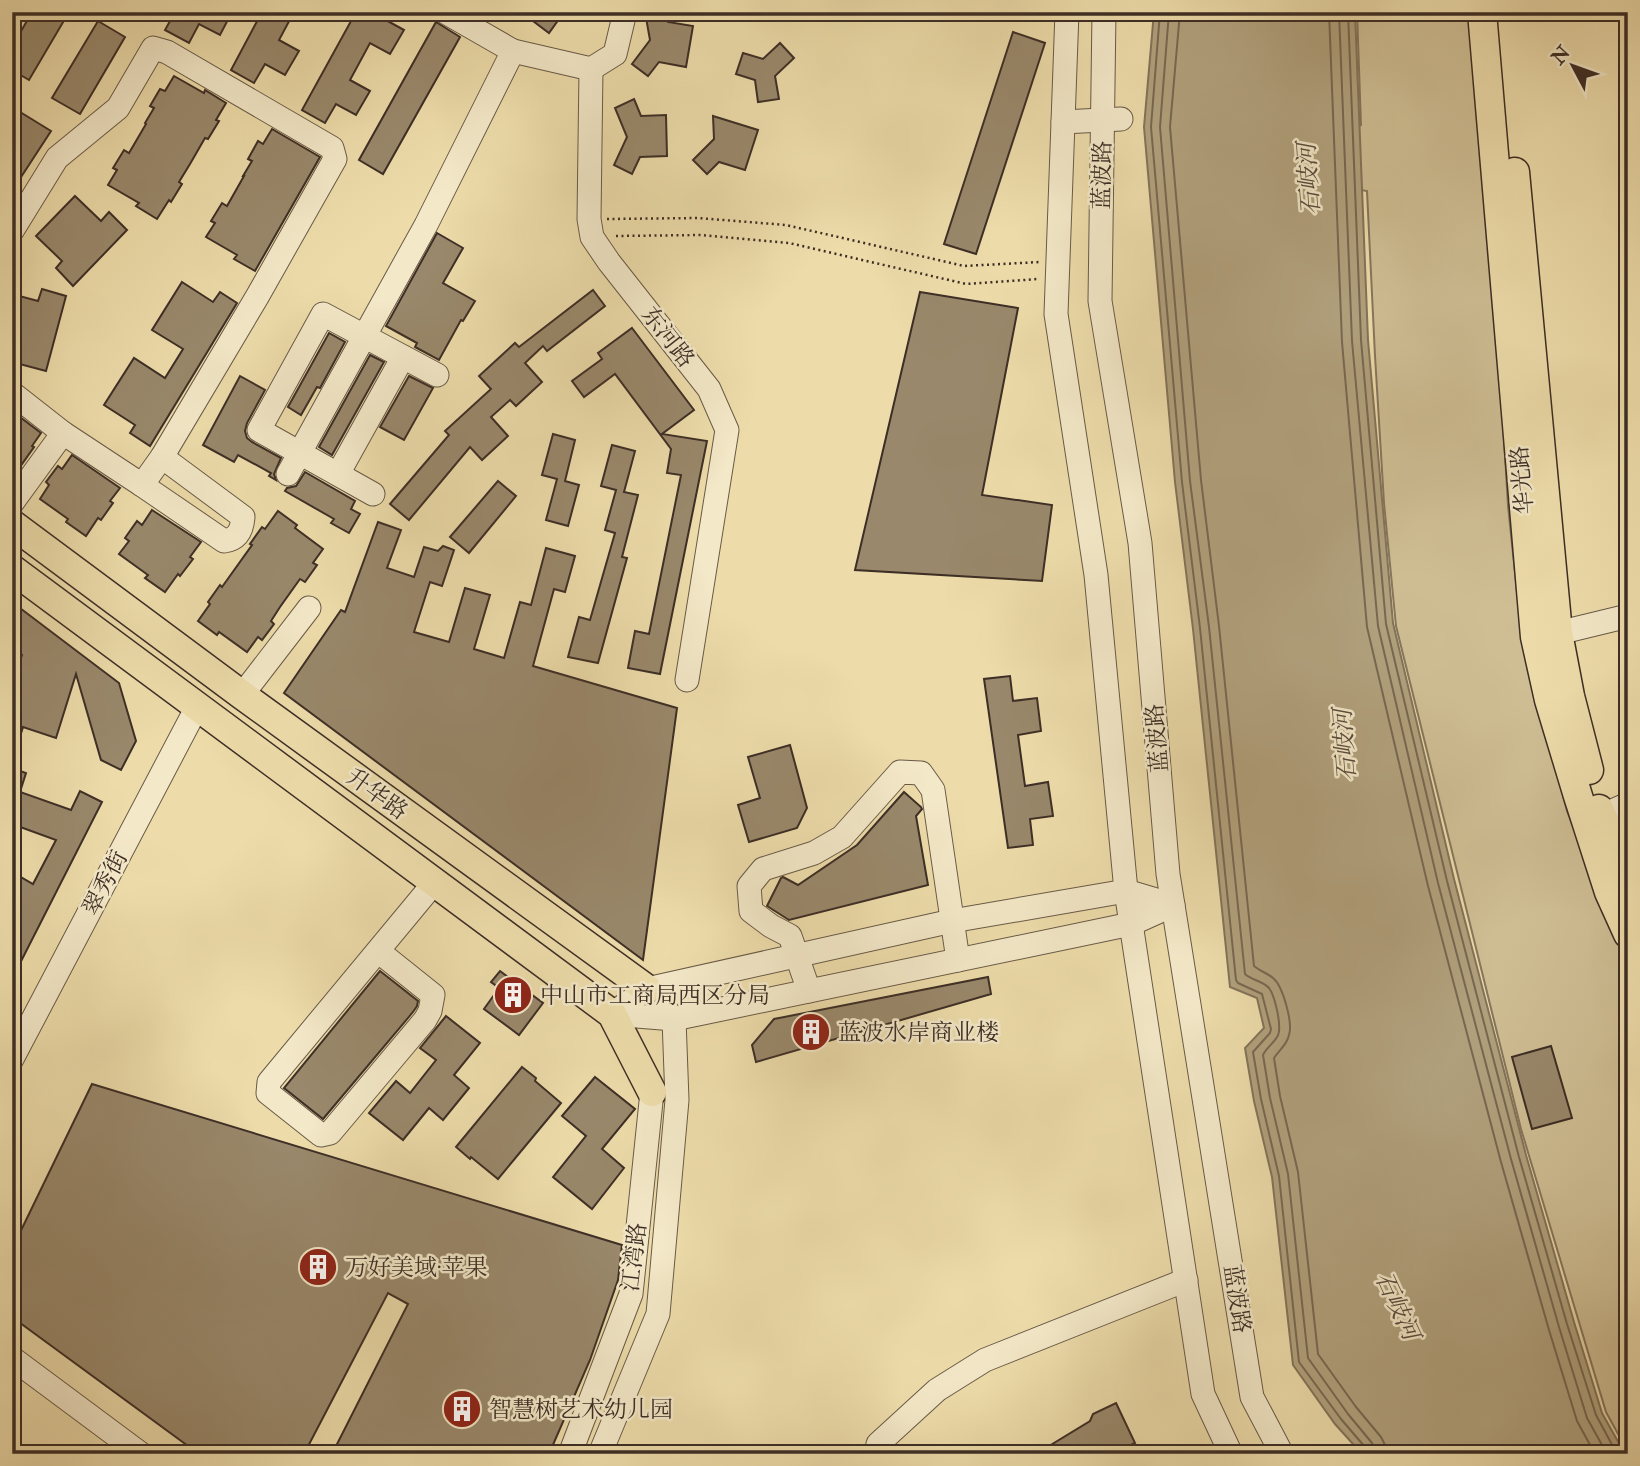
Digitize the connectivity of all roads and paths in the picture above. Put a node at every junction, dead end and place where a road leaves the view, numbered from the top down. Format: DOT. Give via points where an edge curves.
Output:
graph roads {
  1 [pos="445,12"];
  2 [pos="625,12"];
  3 [pos="1067,12"];
  4 [pos="1104,12"];
  5 [pos="1482,12"];
  6 [pos="1500,12"];
  7 [pos="513,51"];
  8 [pos="591,69"];
  9 [pos="1112,120"];
  10 [pos="1063,122"];
  11 [pos="590,228"];
  12 [pos="12,231"];
  13 [pos="1057,270"];
  14 [pos="365,336"];
  15 [pos="403,357"];
  16 [pos="437,375"];
  17 [pos="12,393"];
  18 [pos="63,433"];
  19 [pos="300,453"];
  20 [pos="162,457"];
  21 [pos="288,474"];
  22 [pos="338,474"];
  23 [pos="142,485"];
  24 [pos="373,494"];
  25 [pos="12,503"];
  26 [pos="12,524"];
  27 [pos="12,569"];
  28 [pos="309,608"];
  29 [pos="1628,616"];
  30 [pos="1558,634"];
  31 [pos="687,680"];
  32 [pos="242,695"];
  33 [pos="197,707"];
  34 [pos="1628,804"];
  35 [pos="1601,816"];
  36 [pos="1628,873"];
  37 [pos="434,883"];
  38 [pos="1126,891"];
  39 [pos="1173,905"];
  40 [pos="952,920"];
  41 [pos="1131,923"];
  42 [pos="1628,934"];
  43 [pos="378,951"];
  44 [pos="796,955"];
  45 [pos="958,960"];
  46 [pos="647,989"];
  47 [pos="809,991"];
  48 [pos="612,1014"];
  49 [pos="674,1020"];
  50 [pos="12,1059"];
  51 [pos="665,1096"];
  52 [pos="1186,1280"];
  53 [pos="12,1358"];
  54 [pos="141,1454"];
  55 [pos="570,1454"];
  56 [pos="600,1454"];
  57 [pos="876,1454"];
  58 [pos="1231,1454"];
  59 [pos="1282,1454"];
  1 -- 7 [label="street"];
  2 -- 8 [label="street" via="615,54"];
  3 -- 10 [label="street, 蓝波路"];
  4 -- 9 [label="street, 蓝波路"];
  5 -- 42 [label="main road, 华光路" via="1535,637 1575,784 1609,892"];
  6 -- 30 [label="main road, 华光路"];
  7 -- 8 [label="street"];
  7 -- 14 [label="street"];
  8 -- 11 [label="street"];
  9 -- 10 [label="street"];
  9 -- 39 [label="street, 蓝波路" via="1100,300 1140,543"];
  10 -- 13 [label="street, 蓝波路"];
  11 -- 13 [label="path" via="698,218 786,225 964,266"];
  11 -- 13 [label="path" via="789,243 966,284"];
  11 -- 31 [label="street, 东河路" via="609,262 709,388 727,430"];
  12 -- 20 [label="street" via="57,158 118,108 153,48 332,148 335,159"];
  13 -- 38 [label="street, 蓝波路" via="1056,314 1096,575"];
  14 -- 15 [label="street"];
  14 -- 19 [label="street"];
  14 -- 19 [label="street" via="323,314 259,430"];
  15 -- 16 [label="street"];
  15 -- 22 [label="street"];
  17 -- 18 [label="street"];
  18 -- 23 [label="street"];
  18 -- 25 [label="street"];
  19 -- 21 [label="street"];
  19 -- 22 [label="street"];
  20 -- 23 [label="street"];
  20 -- 23 [label="street" via="243,517 239,535 224,541"];
  22 -- 24 [label="street"];
  26 -- 32 [label="main road, 升华路"];
  27 -- 33 [label="main road, 升华路"];
  28 -- 32 [label="street"];
  29 -- 30 [label="street"];
  30 -- 35 [label="main road, 华光路"];
  32 -- 46 [label="main road, 升华路"];
  33 -- 37 [label="main road, 升华路"];
  33 -- 50 [label="street, 翠秀街"];
  34 -- 35 [label="street"];
  35 -- 36 [label="main road, 华光路"];
  37 -- 43 [label="street"];
  37 -- 48 [label="main road, 升华路"];
  38 -- 39 [label="street"];
  38 -- 40 [label="street"];
  38 -- 41 [label="street, 蓝波路"];
  39 -- 41 [label="street"];
  39 -- 59 [label="street, 蓝波路" via="1252,1397"];
  40 -- 44 [label="street"];
  40 -- 44 [label="street" via="933,790 921,773 900,772 842,837 814,853 763,869 748,886 751,911 790,936"];
  40 -- 45 [label="street"];
  41 -- 45 [label="street"];
  41 -- 52 [label="street, 蓝波路"];
  43 -- 43 [label="street" via="269,1082 268,1093 321,1135 330,1133 430,1010 433,995"];
  44 -- 46 [label="street"];
  44 -- 47 [label="street"];
  45 -- 47 [label="street"];
  46 -- 48 [label="street"];
  46 -- 49 [label="street, 升华路"];
  47 -- 49 [label="street"];
  48 -- 49 [label="street"];
  48 -- 51 [label="main road, 升华路"];
  49 -- 51 [label="street"];
  51 -- 55 [label="street, 江湾路" via="631,1294"];
  51 -- 56 [label="street, 江湾路" via="658,1314"];
  52 -- 57 [label="street" via="985,1360 937,1390 878,1444"];
  52 -- 58 [label="street, 蓝波路" via="1203,1394"];
  53 -- 54 [label="street"];
}
